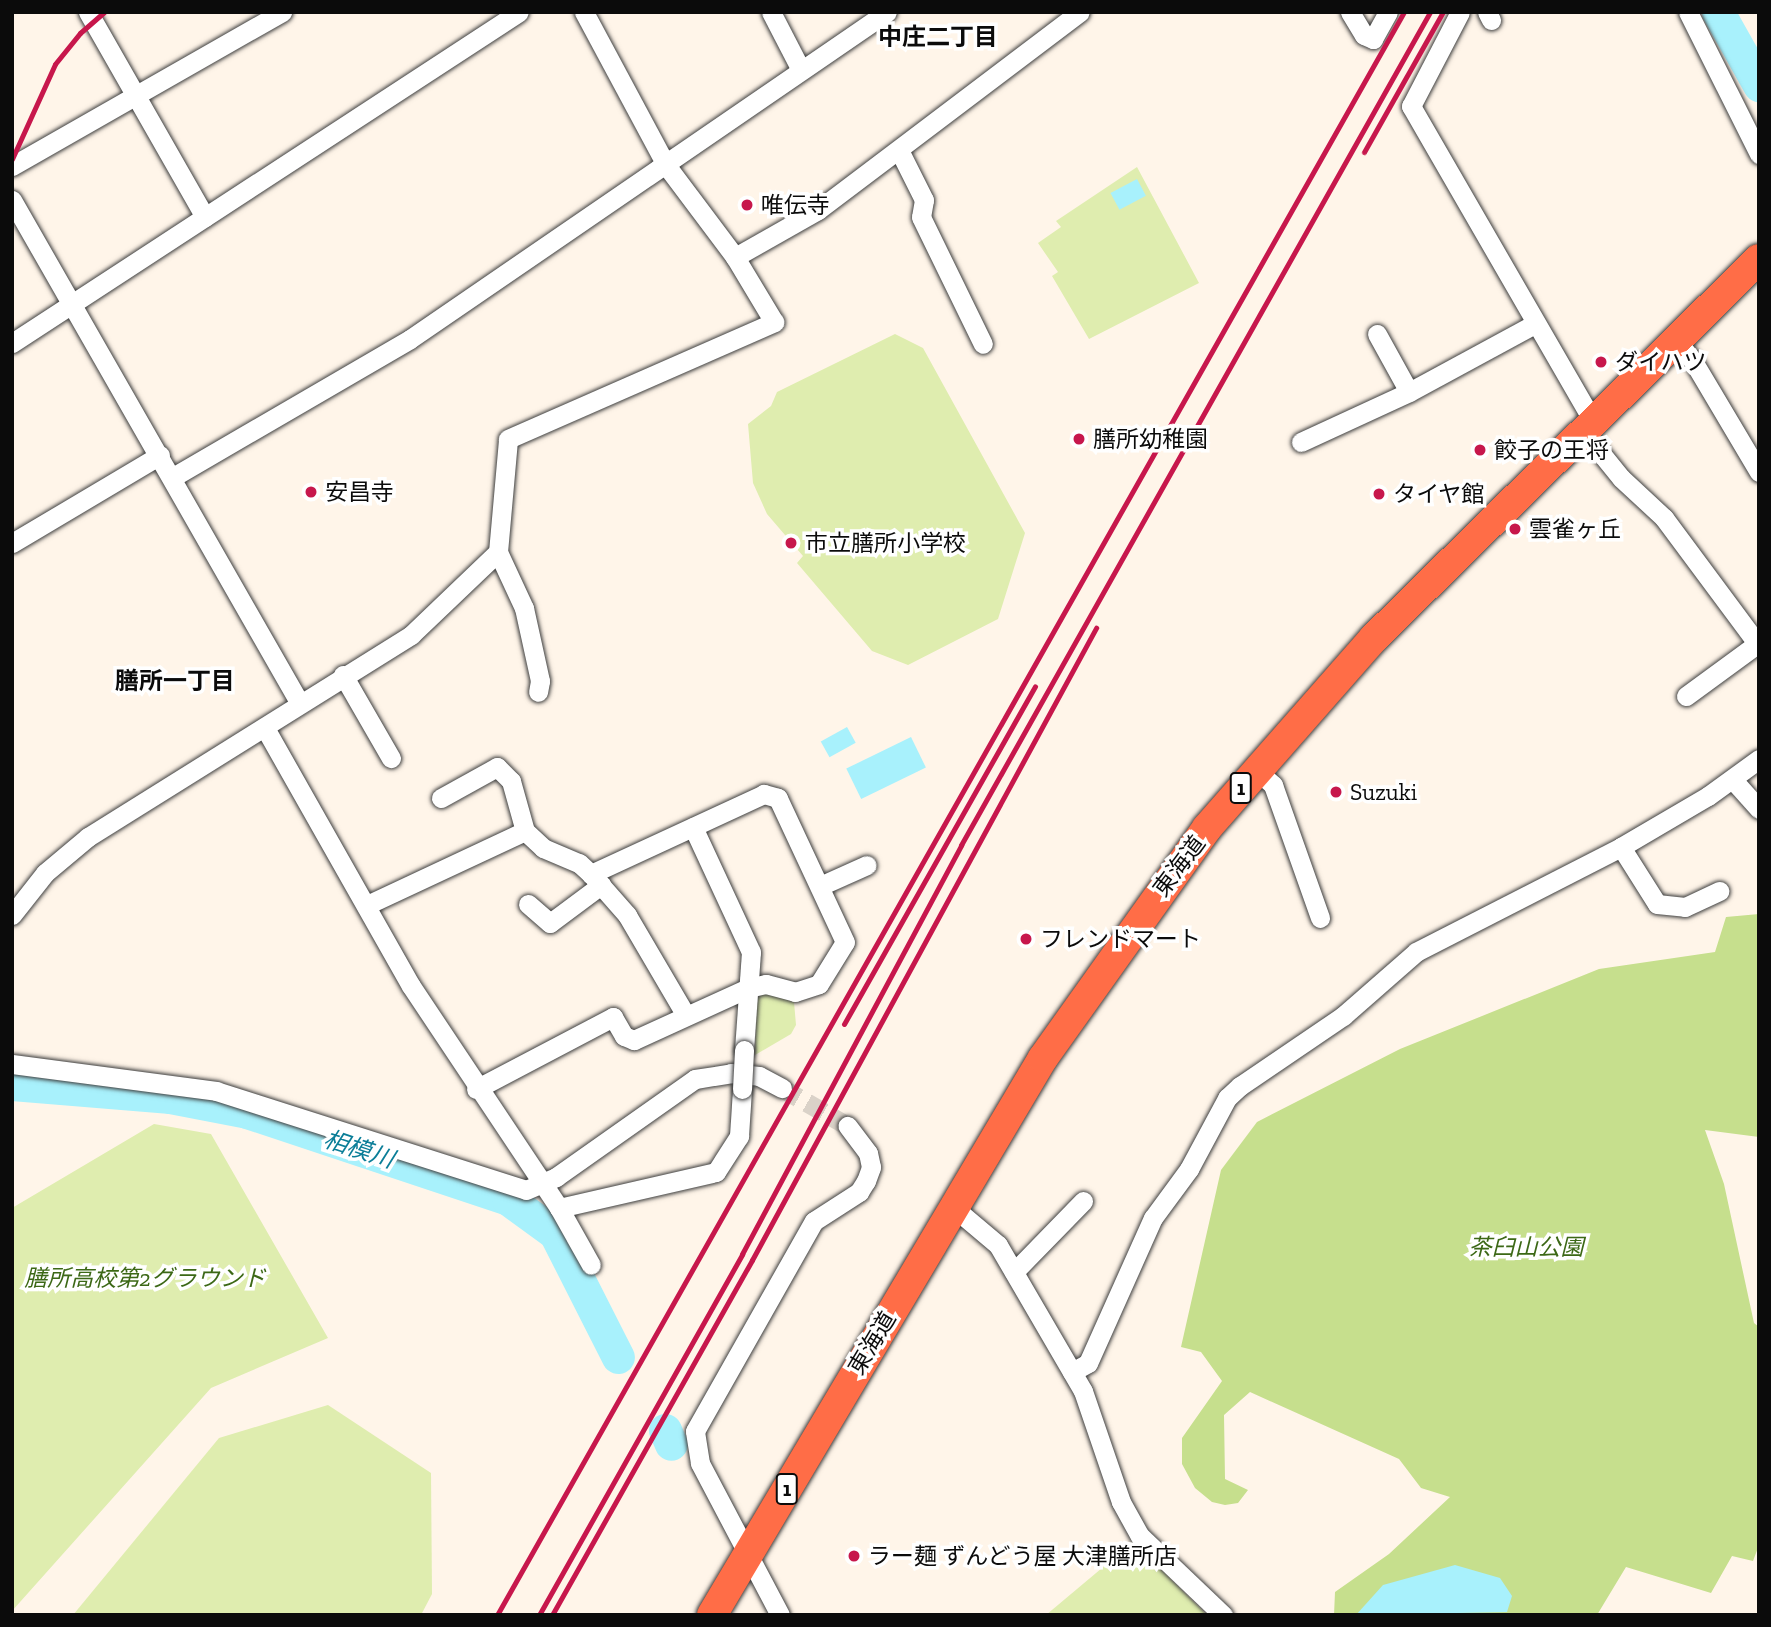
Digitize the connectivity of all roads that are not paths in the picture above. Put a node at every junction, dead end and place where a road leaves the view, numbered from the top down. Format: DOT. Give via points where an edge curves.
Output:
graph roads {
  1 [pos="88,12"];
  2 [pos="282,12"];
  3 [pos="519,12"];
  4 [pos="584,12"];
  5 [pos="771,12"];
  6 [pos="887,12"];
  7 [pos="1080,12"];
  8 [pos="1350,12"];
  9 [pos="1388,12"];
  10 [pos="1460,12"];
  11 [pos="1685,13"];
  12 [pos="801,70"];
  13 [pos="136,97"];
  14 [pos="899,150"];
  15 [pos="1759,155"];
  16 [pos="666,165"];
  17 [pos="12,166"];
  18 [pos="12,200"];
  19 [pos="205,217"];
  20 [pos="735,257"];
  21 [pos="1759,259"];
  22 [pos="72,302"];
  23 [pos="1535,324"];
  24 [pos="1377,334"];
  25 [pos="1676,340"];
  26 [pos="12,343"];
  27 [pos="983,344"];
  28 [pos="1409,392"];
  29 [pos="1588,426"];
  30 [pos="1301,442"];
  31 [pos="160,455"];
  32 [pos="1759,472"];
  33 [pos="173,477"];
  34 [pos="12,543"];
  35 [pos="498,552"];
  36 [pos="1758,645"];
  37 [pos="343,675"];
  38 [pos="538,692"];
  39 [pos="1686,696"];
  40 [pos="299,702"];
  41 [pos="265,728"];
  42 [pos="391,758"];
  43 [pos="1759,759"];
  44 [pos="1256,770"];
  45 [pos="1733,780"];
  46 [pos="442,798"];
  47 [pos="1759,809"];
  48 [pos="693,827"];
  49 [pos="525,831"];
  50 [pos="1622,847"];
  51 [pos="867,866"];
  52 [pos="596,880"];
  53 [pos="820,887"];
  54 [pos="1719,891"];
  55 [pos="369,904"];
  56 [pos="528,904"];
  57 [pos="12,915"];
  58 [pos="1320,918"];
  59 [pos="748,988"];
  60 [pos="685,1014"];
  61 [pos="12,1064"];
  62 [pos="782,1088"];
  63 [pos="477,1089"];
  64 [pos="848,1126"];
  65 [pos="541,1186"];
  66 [pos="1083,1201"];
  67 [pos="953,1207"];
  68 [pos="559,1208"];
  69 [pos="591,1265"];
  70 [pos="1014,1272"];
  71 [pos="1072,1372"];
  72 [pos="748,1554"];
  73 [pos="712,1615"];
  74 [pos="780,1615"];
  75 [pos="1223,1615"];
  1 -- 13 [label="street"];
  2 -- 13 [label="street"];
  3 -- 19 [label="street"];
  4 -- 16 [label="street"];
  5 -- 12 [label="street"];
  6 -- 12 [label="street"];
  7 -- 14 [label="street"];
  8 -- 9 [label="street" via="1364,35 1373,39"];
  10 -- 23 [label="street" via="1411,106"];
  11 -- 15 [label="street"];
  12 -- 16 [label="street"];
  13 -- 17 [label="street"];
  13 -- 19 [label="street"];
  14 -- 20 [label="street" via="818,210"];
  14 -- 27 [label="street" via="924,200 921,217"];
  16 -- 20 [label="street"];
  16 -- 33 [label="street" via="410,339"];
  18 -- 22 [label="street"];
  19 -- 22 [label="street"];
  20 -- 35 [label="street" via="774,322 508,439"];
  21 -- 25 [label="highway, 東海道 / 1"];
  22 -- 26 [label="street"];
  22 -- 31 [label="street"];
  23 -- 28 [label="street"];
  23 -- 29 [label="street"];
  24 -- 28 [label="street"];
  25 -- 29 [label="highway, 東海道 / 1"];
  25 -- 32 [label="street"];
  28 -- 30 [label="street"];
  29 -- 36 [label="street" via="1621,478 1664,518"];
  29 -- 44 [label="highway, 東海道 / 1" via="1374,638"];
  31 -- 33 [label="street"];
  31 -- 34 [label="street"];
  33 -- 40 [label="street"];
  35 -- 37 [label="street" via="411,635"];
  35 -- 38 [label="street" via="524,608 540,681"];
  36 -- 39 [label="street"];
  37 -- 40 [label="street"];
  37 -- 42 [label="street"];
  40 -- 41 [label="street"];
  41 -- 55 [label="street"];
  41 -- 57 [label="street" via="88,836 45,873"];
  43 -- 45 [label="street"];
  44 -- 58 [label="street" via="1273,785"];
  44 -- 67 [label="highway, 東海道 / 1" via="1083,997"];
  45 -- 47 [label="street"];
  45 -- 50 [label="street"];
  46 -- 49 [label="street" via="497,766 511,780"];
  48 -- 52 [label="street"];
  48 -- 53 [label="street" via="764,794 778,798"];
  48 -- 59 [label="street" via="751,952"];
  49 -- 52 [label="street" via="543,848 579,863"];
  49 -- 55 [label="street"];
  50 -- 54 [label="street" via="1657,904 1685,907"];
  50 -- 71 [label="street" via="1416,952 1343,1016 1227,1098 1189,1169 1153,1218 1088,1363"];
  51 -- 53 [label="street"];
  52 -- 56 [label="street" via="550,923"];
  52 -- 60 [label="street" via="627,915"];
  53 -- 59 [label="street" via="845,943 819,984 795,992 766,984"];
  55 -- 63 [label="street" via="411,986"];
  59 -- 60 [label="street"];
  59 -- 68 [label="street, bridge" via="739,1136 716,1172"];
  60 -- 63 [label="street" via="634,1040 624,1036 613,1017"];
  61 -- 65 [label="street" via="215,1091 526,1190"];
  62 -- 65 [label="street" via="759,1076 730,1073 695,1079"];
  63 -- 65 [label="street"];
  64 -- 72 [label="street" via="868,1153 866,1181 859,1192 814,1221 695,1431 700,1462"];
  65 -- 68 [label="street"];
  66 -- 70 [label="street"];
  67 -- 70 [label="street" via="990,1236"];
  67 -- 72 [label="highway, 東海道 / 1"];
  68 -- 69 [label="street"];
  70 -- 71 [label="street"];
  71 -- 75 [label="street" via="1097,1425 1121,1502 1140,1536"];
  72 -- 73 [label="highway, 東海道 / 1"];
  72 -- 74 [label="street"];
}
